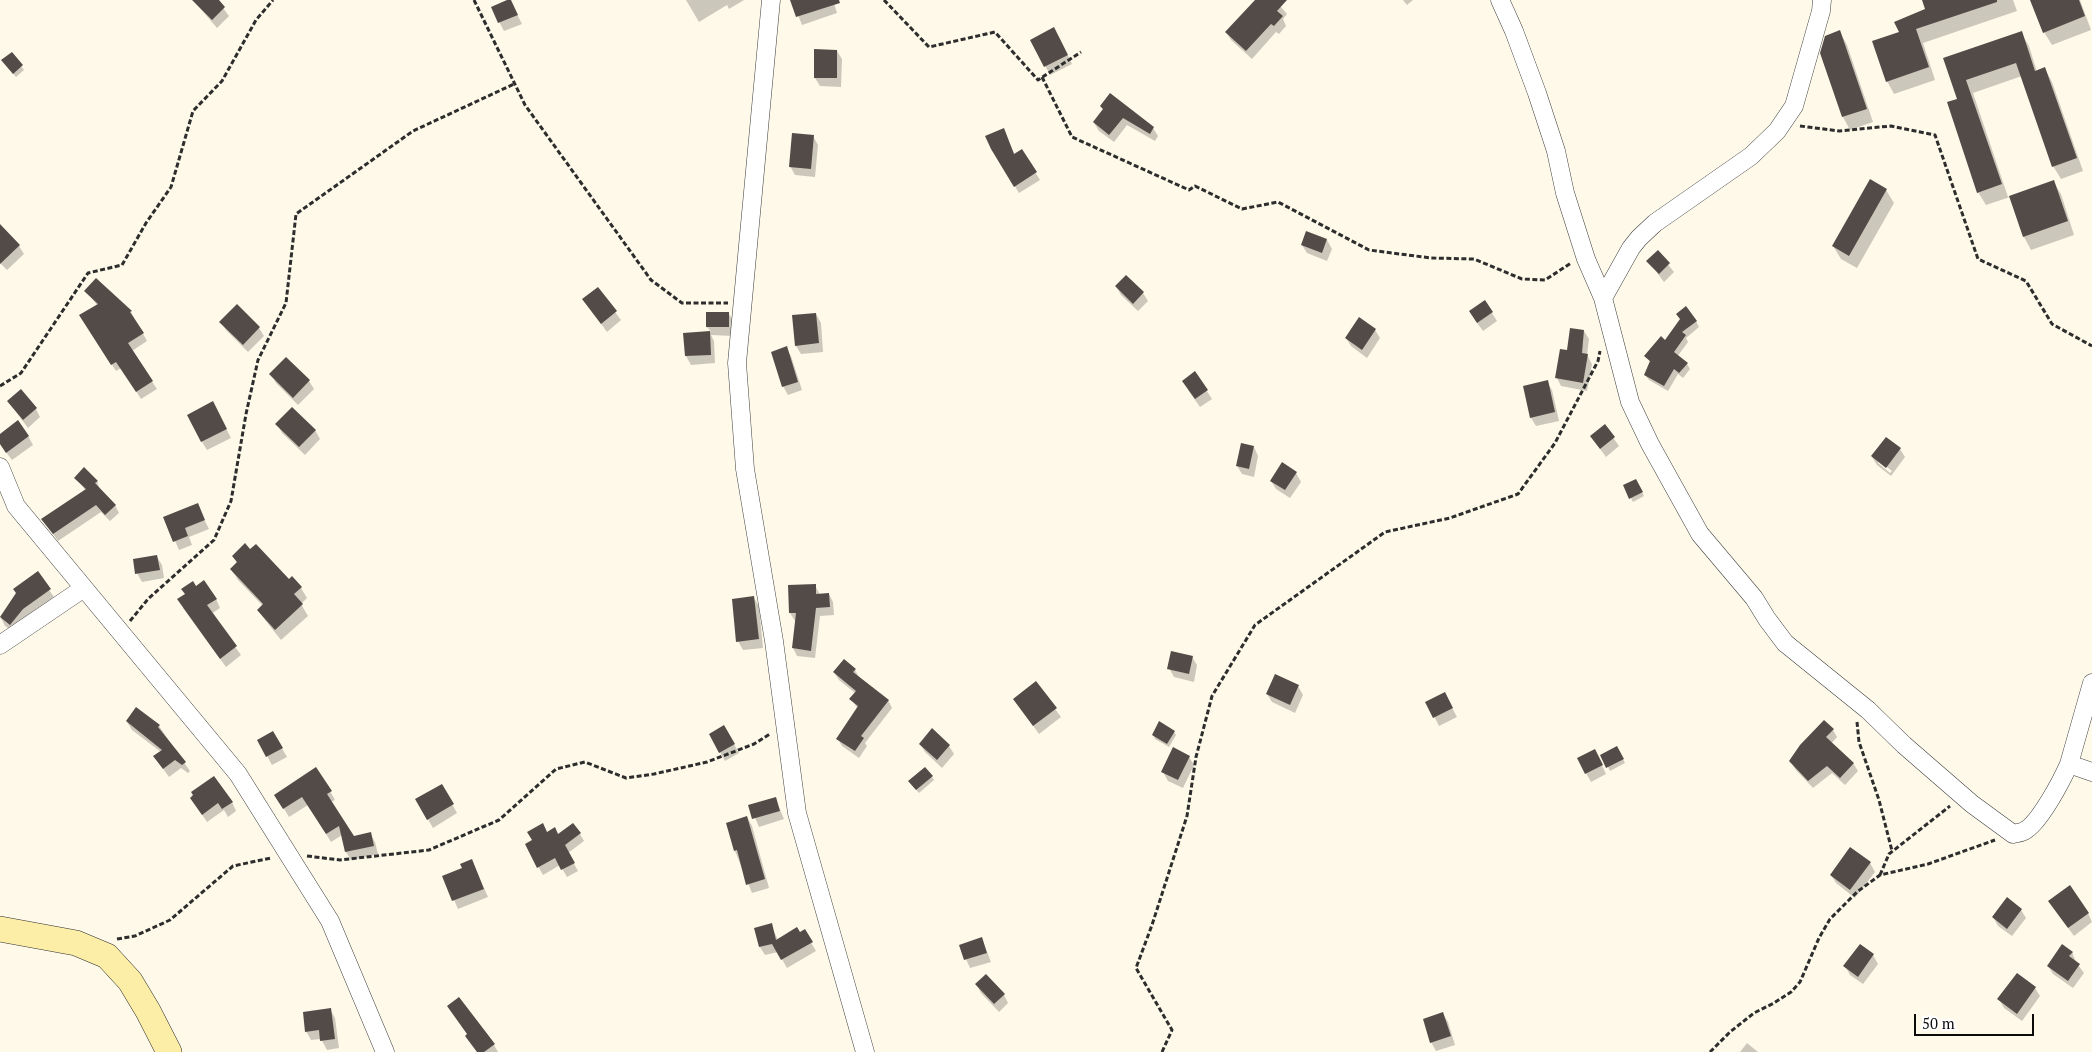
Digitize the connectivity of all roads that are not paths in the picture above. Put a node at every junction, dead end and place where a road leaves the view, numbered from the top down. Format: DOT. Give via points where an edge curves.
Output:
graph roads {
  1 [pos="770,0"];
  2 [pos="1500,0"];
  3 [pos="1822,0"];
  4 [pos="1603,298"];
  5 [pos="0,467"];
  6 [pos="84,588"];
  7 [pos="0,645"];
  8 [pos="2092,683"];
  9 [pos="2069,764"];
  10 [pos="2092,772"];
  11 [pos="0,929"];
  12 [pos="169,1052"];
  13 [pos="385,1052"];
  14 [pos="865,1052"];
  1 -- 14 [label="street" via="737,363 745,469 774,641 796,813"];
  2 -- 4 [label="street" via="1537,93 1556,150 1565,193"];
  3 -- 4 [label="street" via="1794,106 1783,123 1751,156 1655,223 1639,238"];
  4 -- 9 [label="street" via="1630,402 1650,444 1700,534 1754,598 1785,642 1962,796 2012,834 2025,831 2035,822"];
  5 -- 6 [label="street" via="16,506"];
  6 -- 7 [label="street"];
  6 -- 13 [label="street" via="238,774 330,920"];
  8 -- 9 [label="street"];
  9 -- 10 [label="street"];
  11 -- 12 [label="main road" via="82,945 107,956 130,982"];
}
